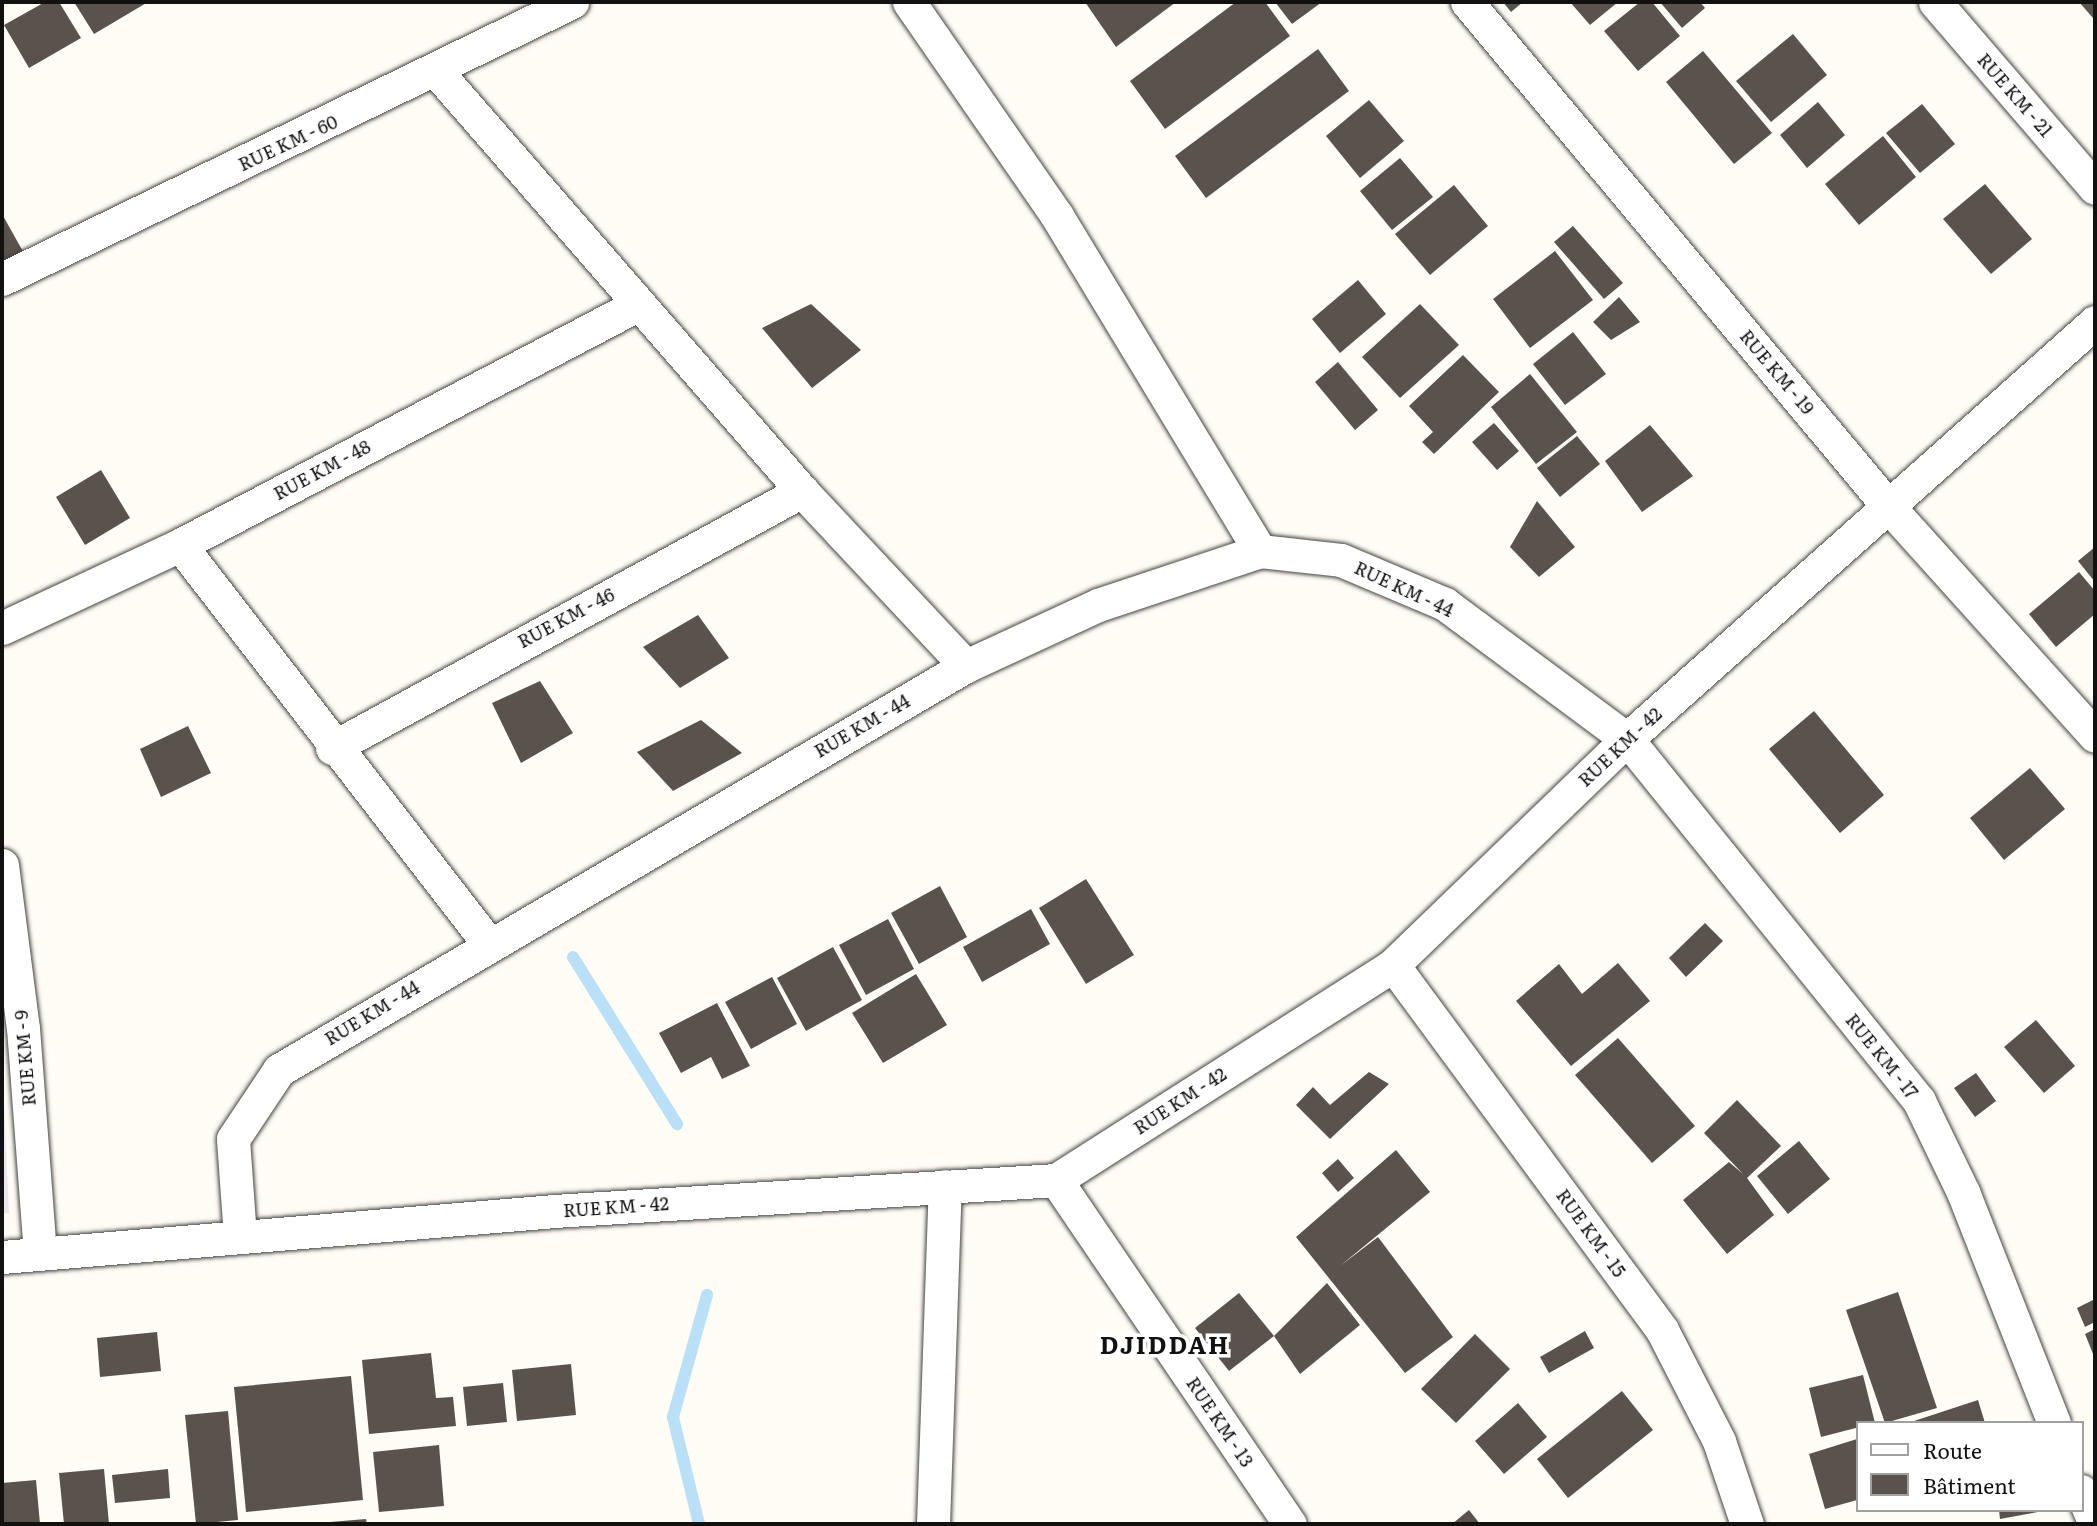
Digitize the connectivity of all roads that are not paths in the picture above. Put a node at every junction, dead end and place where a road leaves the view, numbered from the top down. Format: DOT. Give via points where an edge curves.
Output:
graph roads {
  1 [pos="572,2"];
  2 [pos="909,2"];
  3 [pos="1467,2"];
  4 [pos="1935,2"];
  5 [pos="437,72"];
  6 [pos="2095,188"];
  7 [pos="2,279"];
  8 [pos="639,304"];
  9 [pos="2095,322"];
  10 [pos="802,491"];
  11 [pos="1888,506"];
  12 [pos="180,545"];
  13 [pos="1260,551"];
  14 [pos="2,628"];
  15 [pos="965,666"];
  16 [pos="2095,736"];
  17 [pos="1627,739"];
  18 [pos="332,748"];
  19 [pos="2,865"];
  20 [pos="488,943"];
  21 [pos="1393,965"];
  22 [pos="1056,1180"];
  23 [pos="944,1186"];
  24 [pos="240,1237"];
  25 [pos="40,1252"];
  26 [pos="2,1256"];
  27 [pos="2053,1421"];
  28 [pos="2083,1496"];
  29 [pos="933,1524"];
  30 [pos="1290,1524"];
  31 [pos="1747,1524"];
  32 [pos="2095,1524"];
  1 -- 5 [label="street, RUE KM - 60"];
  2 -- 13 [label="street" via="1057,216"];
  3 -- 11 [label="street, RUE KM - 19"];
  4 -- 6 [label="street, RUE KM - 21"];
  5 -- 7 [label="street, RUE KM - 60"];
  5 -- 8 [label="street"];
  8 -- 10 [label="street"];
  8 -- 12 [label="street, RUE KM - 48"];
  9 -- 11 [label="street, RUE KM - 42"];
  10 -- 15 [label="street"];
  10 -- 18 [label="street, RUE KM - 46"];
  11 -- 16 [label="street, RUE KM - 19"];
  11 -- 17 [label="street, RUE KM - 42"];
  12 -- 14 [label="street, RUE KM - 48"];
  12 -- 18 [label="street"];
  13 -- 15 [label="street, RUE KM - 44" via="1098,605"];
  13 -- 17 [label="street, RUE KM - 44" via="1341,560 1445,604"];
  15 -- 20 [label="street, RUE KM - 44"];
  17 -- 21 [label="street, RUE KM - 42"];
  17 -- 27 [label="street, RUE KM - 17" via="1919,1101 1963,1192"];
  18 -- 20 [label="street"];
  19 -- 25 [label="street, RUE KM - 9" via="23,1028"];
  20 -- 24 [label="street, RUE KM - 44" via="279,1070 233,1139"];
  21 -- 22 [label="street, RUE KM - 42"];
  21 -- 31 [label="street, RUE KM - 15" via="1662,1330 1719,1441"];
  22 -- 23 [label="street, RUE KM - 42"];
  22 -- 30 [label="street, RUE KM - 13"];
  23 -- 24 [label="street, RUE KM - 42"];
  23 -- 29 [label="street"];
  24 -- 25 [label="street, RUE KM - 42"];
  25 -- 26 [label="street, RUE KM - 42"];
  28 -- 32 [label="street"];
}
